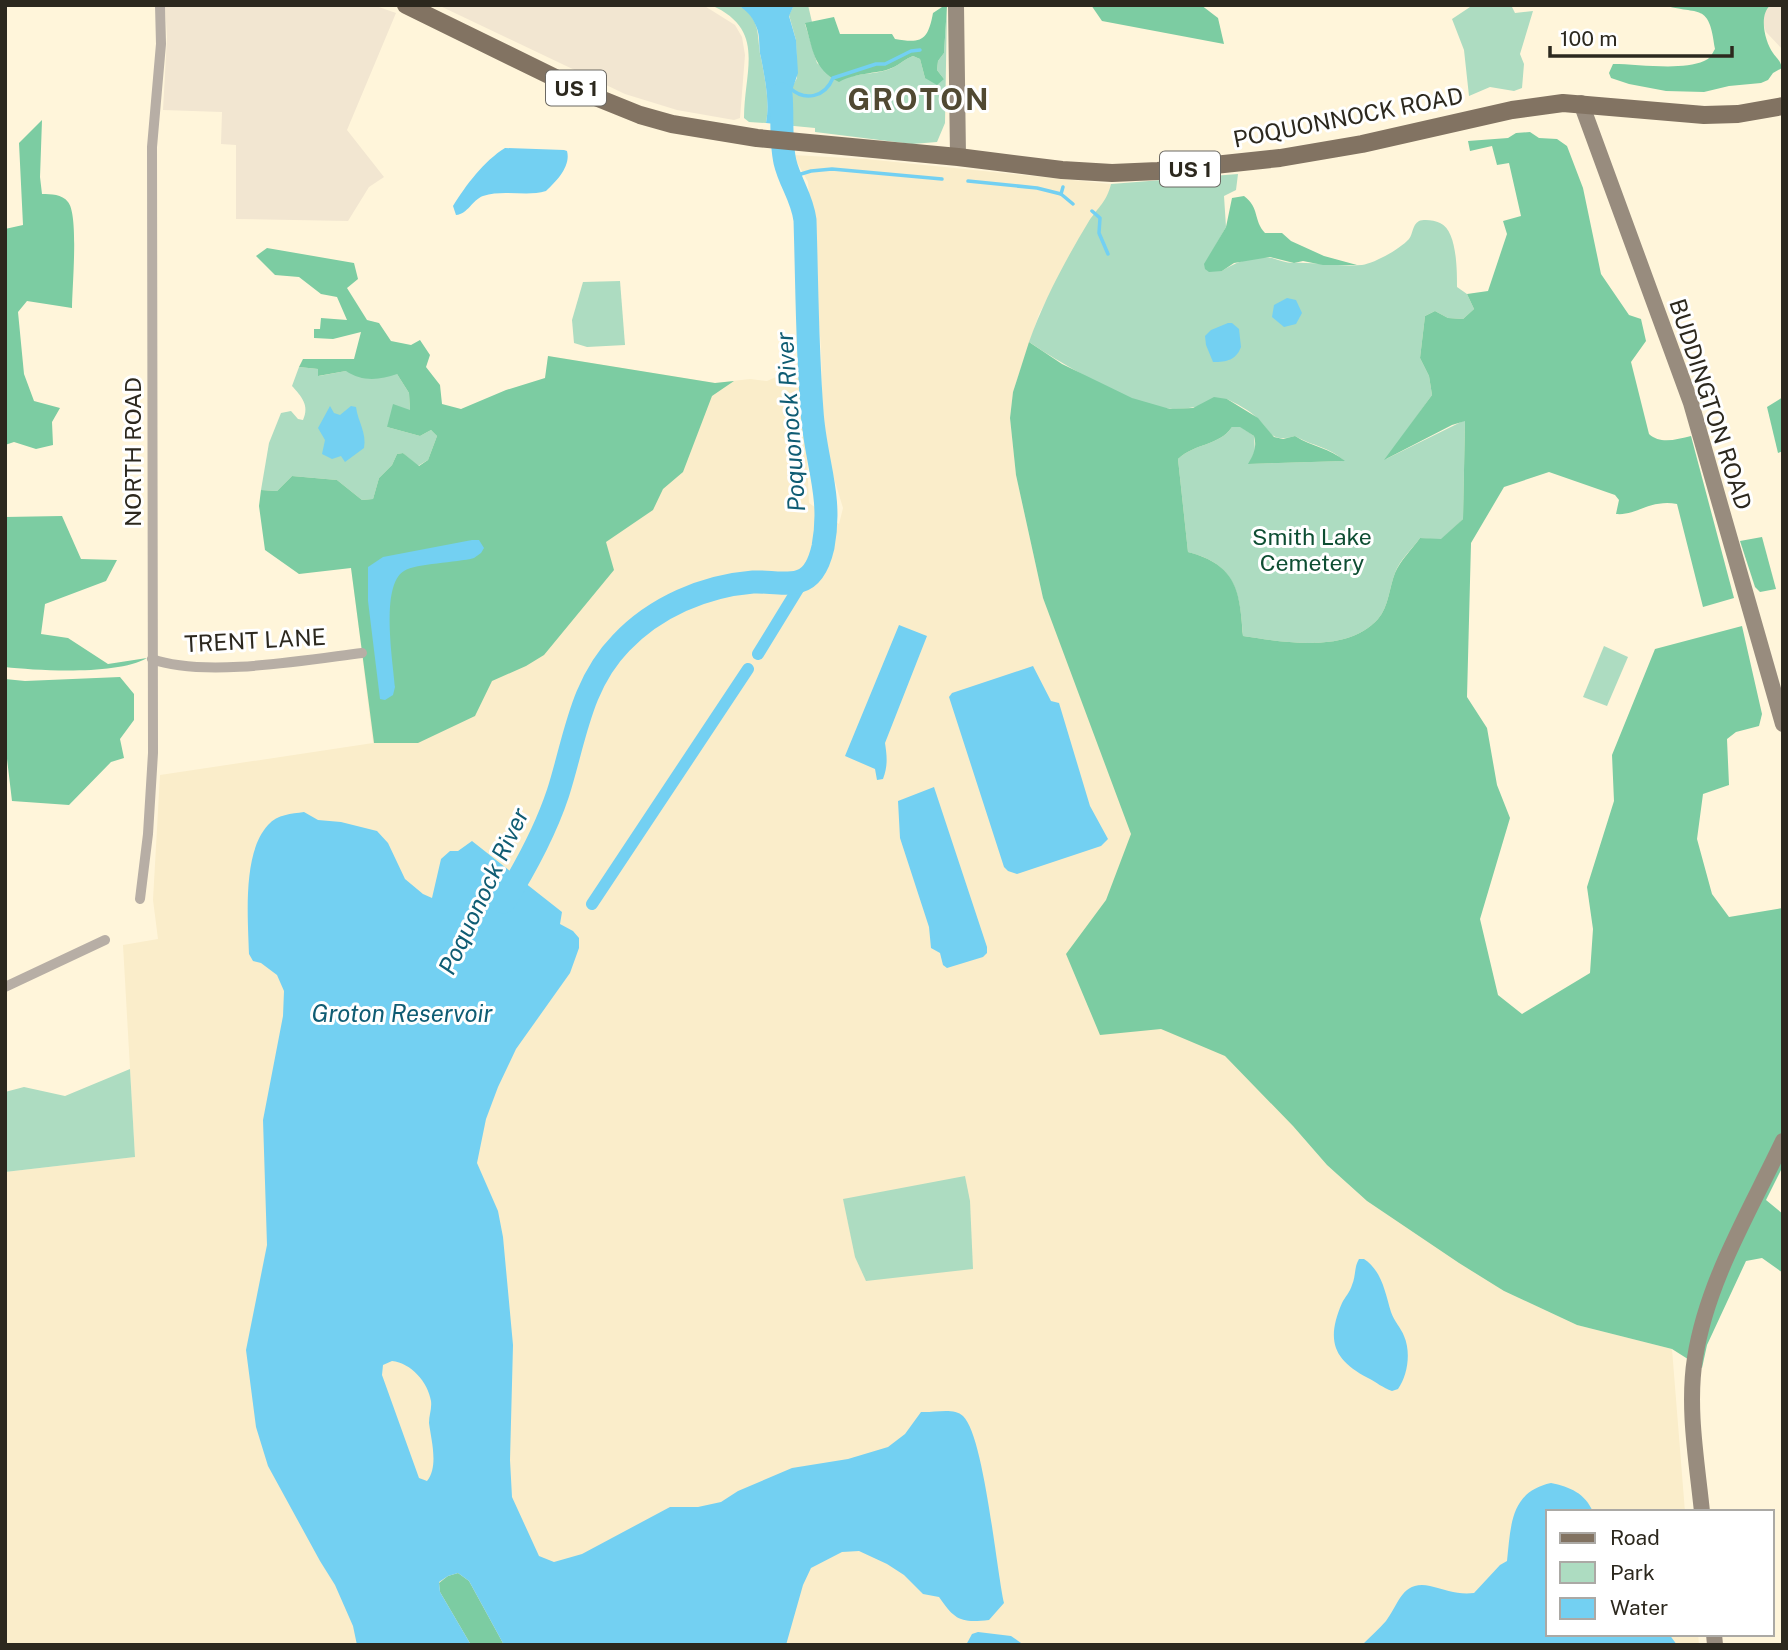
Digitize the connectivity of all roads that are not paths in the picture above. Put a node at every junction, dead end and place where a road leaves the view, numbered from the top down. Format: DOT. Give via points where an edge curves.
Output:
graph roads {
  1 [pos="160,5"];
  2 [pos="406,5"];
  3 [pos="956,5"];
  4 [pos="1581,103"];
  5 [pos="1783,106"];
  6 [pos="958,157"];
  7 [pos="362,653"];
  8 [pos="152,659"];
  9 [pos="1783,724"];
  10 [pos="140,899"];
  11 [pos="105,940"];
  12 [pos="5,988"];
  13 [pos="1783,1142"];
  14 [pos="1702,1510"];
  1 -- 8 [label="street, NORTH ROAD" via="152,147"];
  2 -- 6 [label="main road, POQUONNOCK ROAD / US 1" via="572,87 679,126"];
  3 -- 6 [label="street"];
  4 -- 5 [label="main road, POQUONNOCK ROAD / US 1" via="1704,115"];
  4 -- 6 [label="main road, POQUONNOCK ROAD / US 1" via="1512,110 1305,155 1204,167 1092,172"];
  4 -- 9 [label="street, BUDDINGTON ROAD" via="1691,403"];
  7 -- 8 [label="street, TRENT LANE" via="198,667"];
  8 -- 10 [label="street, NORTH ROAD" via="152,788"];
  11 -- 12 [label="street"];
  13 -- 14 [label="street" via="1718,1278 1695,1359 1692,1408"];
}
